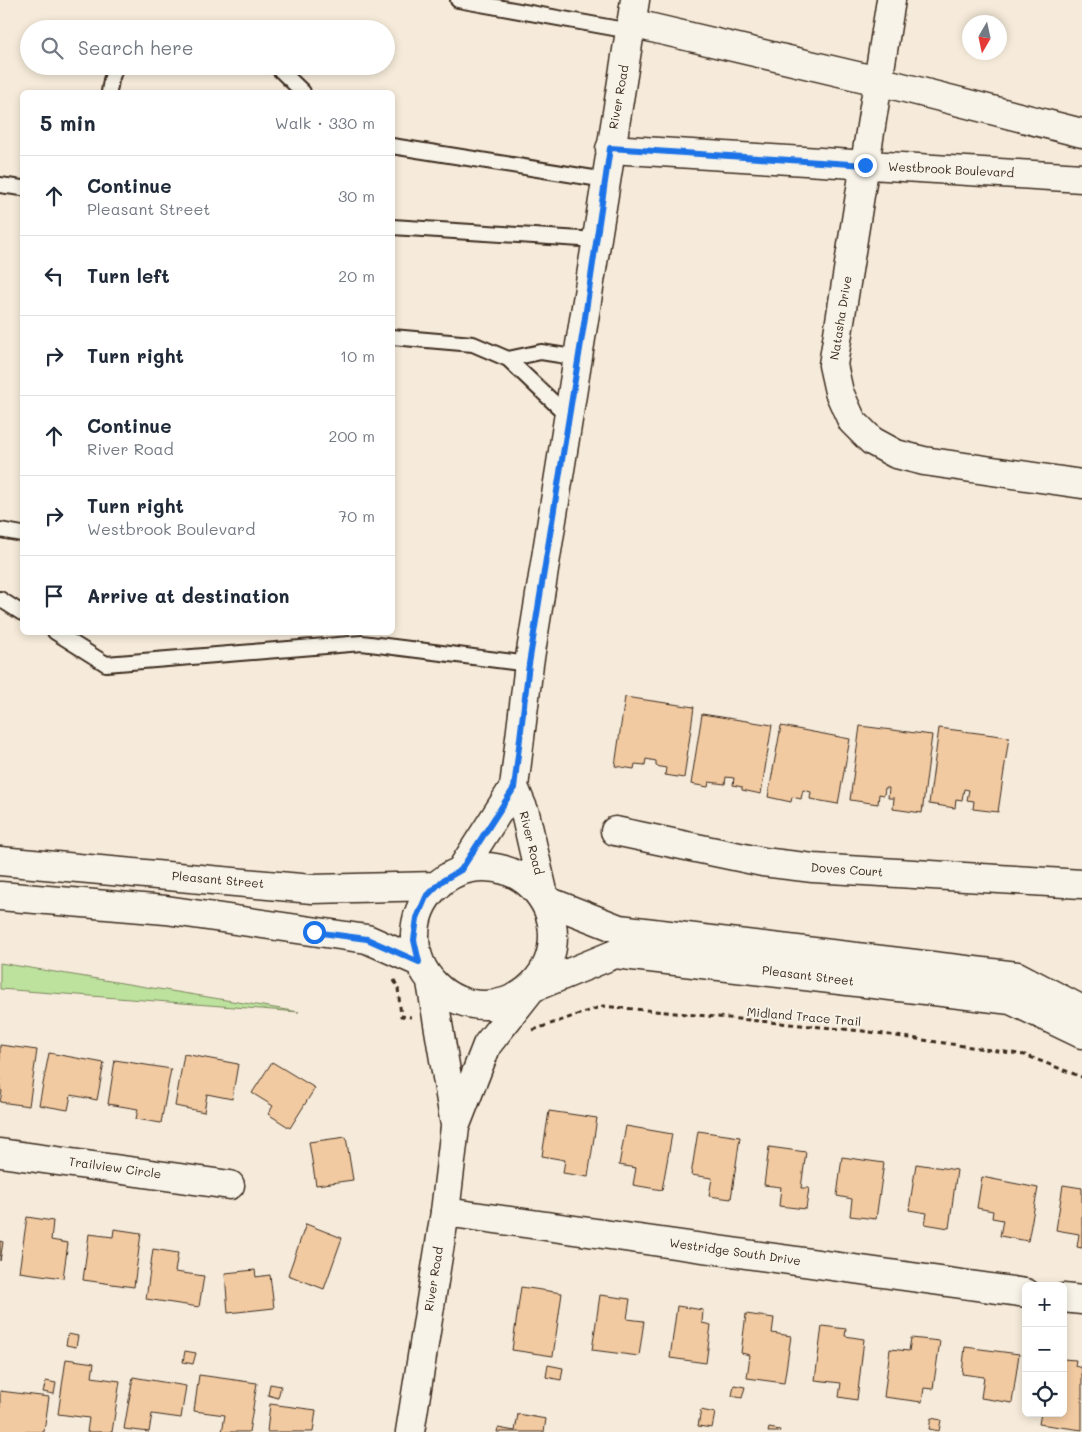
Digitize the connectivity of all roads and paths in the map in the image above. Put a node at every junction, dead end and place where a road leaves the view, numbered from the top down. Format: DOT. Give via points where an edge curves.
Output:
graph roads {
  1 [pos="458,0"];
  2 [pos="891,0"];
  3 [pos="632,18"];
  4 [pos="113,75"];
  5 [pos="285,75"];
  6 [pos="878,81"];
  7 [pos="109,90"];
  8 [pos="301,90"];
  9 [pos="1082,133"];
  10 [pos="395,146"];
  11 [pos="610,148"];
  12 [pos="865,165"];
  13 [pos="1082,178"];
  14 [pos="606,180"];
  15 [pos="0,185"];
  16 [pos="20,188"];
  17 [pos="395,227"];
  18 [pos="597,240"];
  19 [pos="395,336"];
  20 [pos="579,358"];
  21 [pos="508,359"];
  22 [pos="569,417"];
  23 [pos="1082,484"];
  24 [pos="0,530"];
  25 [pos="20,534"];
  26 [pos="0,599"];
  27 [pos="20,612"];
  28 [pos="59,635"];
  29 [pos="529,664"];
  30 [pos="514,788"];
  31 [pos="615,832"];
  32 [pos="0,860"];
  33 [pos="461,870"];
  34 [pos="1082,884"];
  35 [pos="437,886"];
  36 [pos="0,896"];
  37 [pos="545,900"];
  38 [pos="425,972"];
  39 [pos="392,975"];
  40 [pos="532,988"];
  41 [pos="1082,1010"];
  42 [pos="437,1021"];
  43 [pos="511,1032"];
  44 [pos="1082,1034"];
  45 [pos="1082,1077"];
  46 [pos="455,1127"];
  47 [pos="0,1153"];
  48 [pos="230,1186"];
  49 [pos="445,1212"];
  50 [pos="1022,1291"];
  51 [pos="1067,1298"];
  52 [pos="1082,1300"];
  53 [pos="410,1432"];
  1 -- 3 [label="lane"];
  2 -- 6 [label="street, Natasha Drive"];
  3 -- 6 [label="street"];
  3 -- 11 [label="street, River Road"];
  4 -- 7 [label="lane"];
  5 -- 8 [label="lane"];
  6 -- 9 [label="street"];
  6 -- 12 [label="street, Natasha Drive"];
  10 -- 14 [label="lane"];
  11 -- 12 [label="street, Westbrook Boulevard"];
  11 -- 14 [label="street, River Road"];
  12 -- 13 [label="street, Westbrook Boulevard"];
  12 -- 23 [label="street, Natasha Drive" via="833,365 839,392 852,421 872,441 896,454"];
  14 -- 18 [label="street, River Road"];
  15 -- 16 [label="lane"];
  17 -- 18 [label="lane"];
  18 -- 20 [label="street, River Road"];
  19 -- 21 [label="lane" via="473,344"];
  20 -- 21 [label="lane" via="541,352"];
  20 -- 22 [label="street, River Road"];
  21 -- 22 [label="lane"];
  22 -- 29 [label="street, River Road"];
  24 -- 25 [label="lane"];
  26 -- 27 [label="lane"];
  28 -- 29 [label="lane" via="106,664 362,643"];
  29 -- 30 [label="street, River Road"];
  30 -- 33 [label="street, River Road"];
  30 -- 37 [label="street, River Road" via="525,813"];
  31 -- 34 [label="street, Doves Court" via="763,862 813,868"];
  32 -- 35 [label="street, Pleasant Street" via="312,889"];
  33 -- 35 [label="street"];
  33 -- 37 [label="street" via="485,867 508,871 529,882"];
  35 -- 38 [label="street" via="426,897 417,918 414,940"];
  36 -- 38 [label="street" via="166,910 367,939"];
  37 -- 40 [label="street" via="553,922 554,946 547,969"];
  37 -- 41 [label="street, Pleasant Street" via="619,929 1017,976"];
  38 -- 40 [label="street" via="448,996 469,1004 492,1006 513,1000"];
  38 -- 42 [label="street, River Road"];
  39 -- 42 [label="path" via="398,988 401,1016"];
  40 -- 43 [label="street, River Road"];
  40 -- 44 [label="street, Pleasant Street" via="615,954 1011,1000"];
  42 -- 46 [label="street, River Road"];
  43 -- 45 [label="path, Midland Trace Trail" via="603,1006 863,1031 1016,1053"];
  43 -- 46 [label="street, River Road" via="487,1045"];
  46 -- 49 [label="street, River Road"];
  47 -- 48 [label="street, Trailview Circle"];
  49 -- 50 [label="street, Westridge South Drive"];
  49 -- 53 [label="street, River Road"];
  51 -- 52 [label="street"];
}
